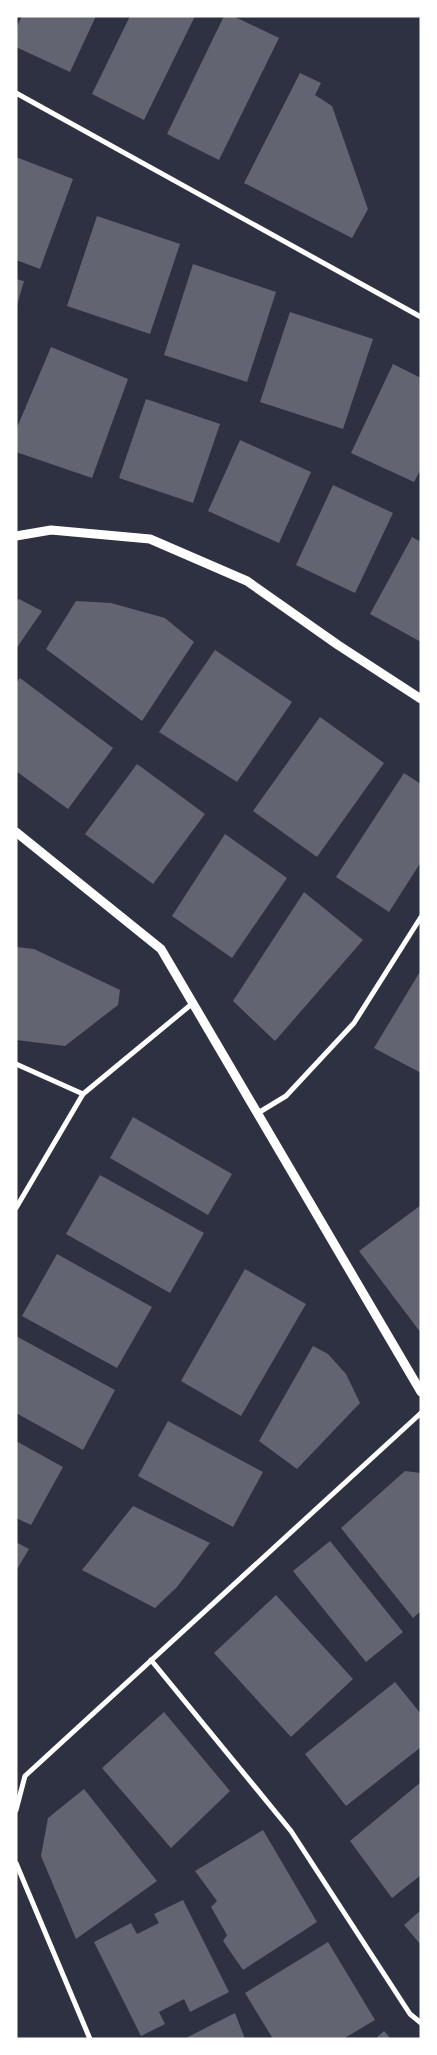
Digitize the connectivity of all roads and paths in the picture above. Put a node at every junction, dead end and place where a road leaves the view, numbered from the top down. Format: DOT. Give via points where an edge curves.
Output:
graph roads {
  1 [pos="16,93"];
  2 [pos="421,317"];
  3 [pos="16,536"];
  4 [pos="421,699"];
  5 [pos="16,832"];
  6 [pos="421,918"];
  7 [pos="193,1002"];
  8 [pos="16,1064"];
  9 [pos="83,1094"];
  10 [pos="258,1113"];
  11 [pos="16,1208"];
  12 [pos="421,1392"];
  13 [pos="421,1413"];
  14 [pos="151,1660"];
  15 [pos="16,1810"];
  16 [pos="16,1863"];
  17 [pos="421,2023"];
  18 [pos="90,2039"];
  1 -- 2 [label="street"];
  3 -- 4 [label="street" via="51,530 150,539 247,581"];
  5 -- 7 [label="street" via="161,949"];
  6 -- 10 [label="street" via="354,1023 286,1096"];
  7 -- 9 [label="street"];
  7 -- 10 [label="street"];
  8 -- 9 [label="street"];
  9 -- 11 [label="street"];
  10 -- 12 [label="street"];
  13 -- 14 [label="street"];
  14 -- 15 [label="street" via="25,1776"];
  14 -- 17 [label="street" via="291,1831 410,2014"];
  16 -- 18 [label="street"];
}
